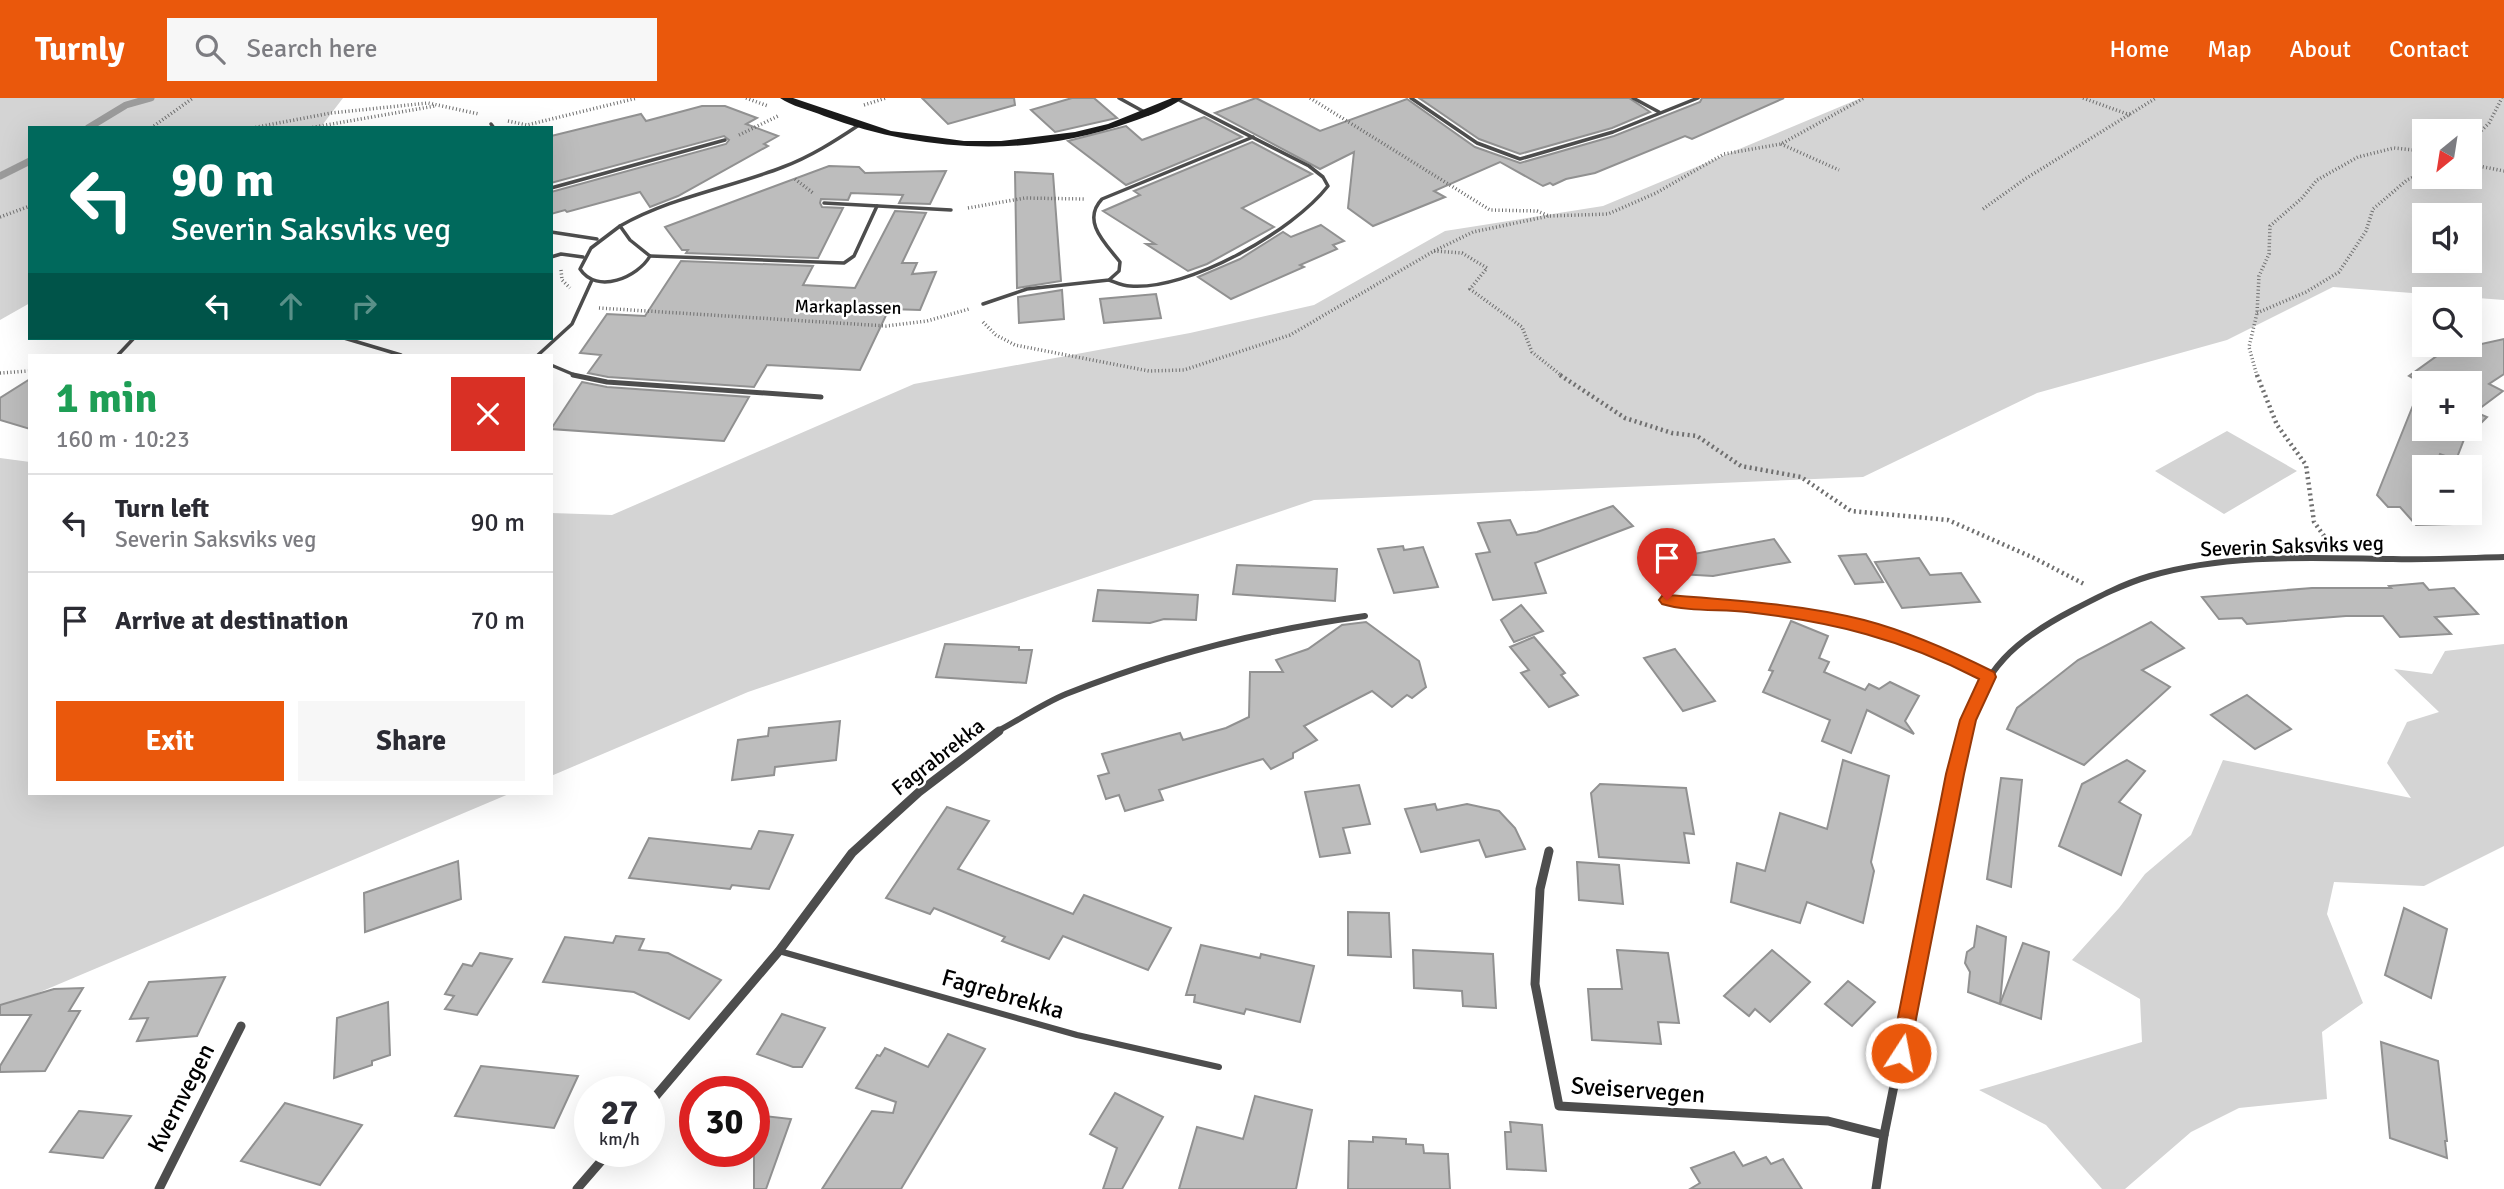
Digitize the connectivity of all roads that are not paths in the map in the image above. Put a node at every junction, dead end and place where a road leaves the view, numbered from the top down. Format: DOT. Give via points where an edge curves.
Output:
graph roads {
  1 [pos="784,98"];
  2 [pos="1119,98"];
  3 [pos="1411,98"];
  4 [pos="1633,98"];
  5 [pos="1698,98"];
  6 [pos="1178,99"];
  7 [pos="1659,112"];
  8 [pos="1148,114"];
  9 [pos="859,125"];
  10 [pos="1253,137"];
  11 [pos="725,140"];
  12 [pos="553,187"];
  13 [pos="824,203"];
  14 [pos="877,206"];
  15 [pos="951,211"];
  16 [pos="620,226"];
  17 [pos="553,232"];
  18 [pos="597,239"];
  19 [pos="553,256"];
  20 [pos="650,256"];
  21 [pos="583,257"];
  22 [pos="592,280"];
  23 [pos="1109,280"];
  24 [pos="983,304"];
  25 [pos="132,340"];
  26 [pos="351,340"];
  27 [pos="119,354"];
  28 [pos="398,354"];
  29 [pos="539,354"];
  30 [pos="553,366"];
  31 [pos="821,397"];
  32 [pos="2504,557"];
  33 [pos="1667,600"];
  34 [pos="1365,616"];
  35 [pos="1988,677"];
  36 [pos="1549,851"];
  37 [pos="779,951"];
  38 [pos="241,1026"];
  39 [pos="1219,1067"];
  40 [pos="665,1085"];
  41 [pos="1884,1135"];
  42 [pos="596,1167"];
  43 [pos="159,1189"];
  44 [pos="577,1189"];
  45 [pos="1876,1189"];
  1 -- 9 [label="street"];
  2 -- 8 [label="lane"];
  3 -- 7 [label="lane" via="1482,145 1520,159 1613,132"];
  4 -- 7 [label="lane"];
  5 -- 7 [label="lane"];
  6 -- 8 [label="street"];
  6 -- 10 [label="lane"];
  8 -- 9 [label="street" via="1086,133 988,144 925,140"];
  9 -- 16 [label="lane" via="782,167 669,203"];
  10 -- 23 [label="lane" via="1098,200 1092,222 1120,262 1119,271"];
  10 -- 23 [label="lane" via="1323,177 1328,186 1322,198 1275,233 1200,272 1130,286"];
  11 -- 12 [label="lane"];
  13 -- 14 [label="lane"];
  14 -- 15 [label="lane"];
  14 -- 20 [label="lane" via="854,256 844,263"];
  16 -- 18 [label="lane"];
  16 -- 20 [label="lane"];
  17 -- 18 [label="lane"];
  18 -- 21 [label="lane"];
  19 -- 21 [label="lane"];
  20 -- 22 [label="lane" via="647,264 628,277"];
  21 -- 22 [label="lane" via="580,269"];
  22 -- 29 [label="lane" via="572,324"];
  23 -- 24 [label="lane" via="1027,289"];
  25 -- 27 [label="lane"];
  26 -- 28 [label="lane"];
  30 -- 31 [label="lane" via="607,382"];
  32 -- 35 [label="street, Severin Saksviks veg" via="2339,557 2198,565 2150,576 2103,594 2036,630"];
  33 -- 35 [label="lane" via="1863,625 1938,651"];
  34 -- 37 [label="street, Fagrabrekka" via="1314,623 1178,656 1064,695 993,734 852,853"];
  35 -- 41 [label="street, Severin Saksviks veg" via="1968,720 1955,774"];
  36 -- 41 [label="street, Sveiservegen" via="1540,889 1535,984 1559,1106 1828,1121"];
  37 -- 39 [label="lane, Fagrebrekka" via="1077,1035"];
  37 -- 40 [label="street, Fagrabrekka"];
  38 -- 43 [label="street, Kvernvegen"];
  41 -- 45 [label="street, Severin Saksviks veg"];
  42 -- 44 [label="street"];
}
